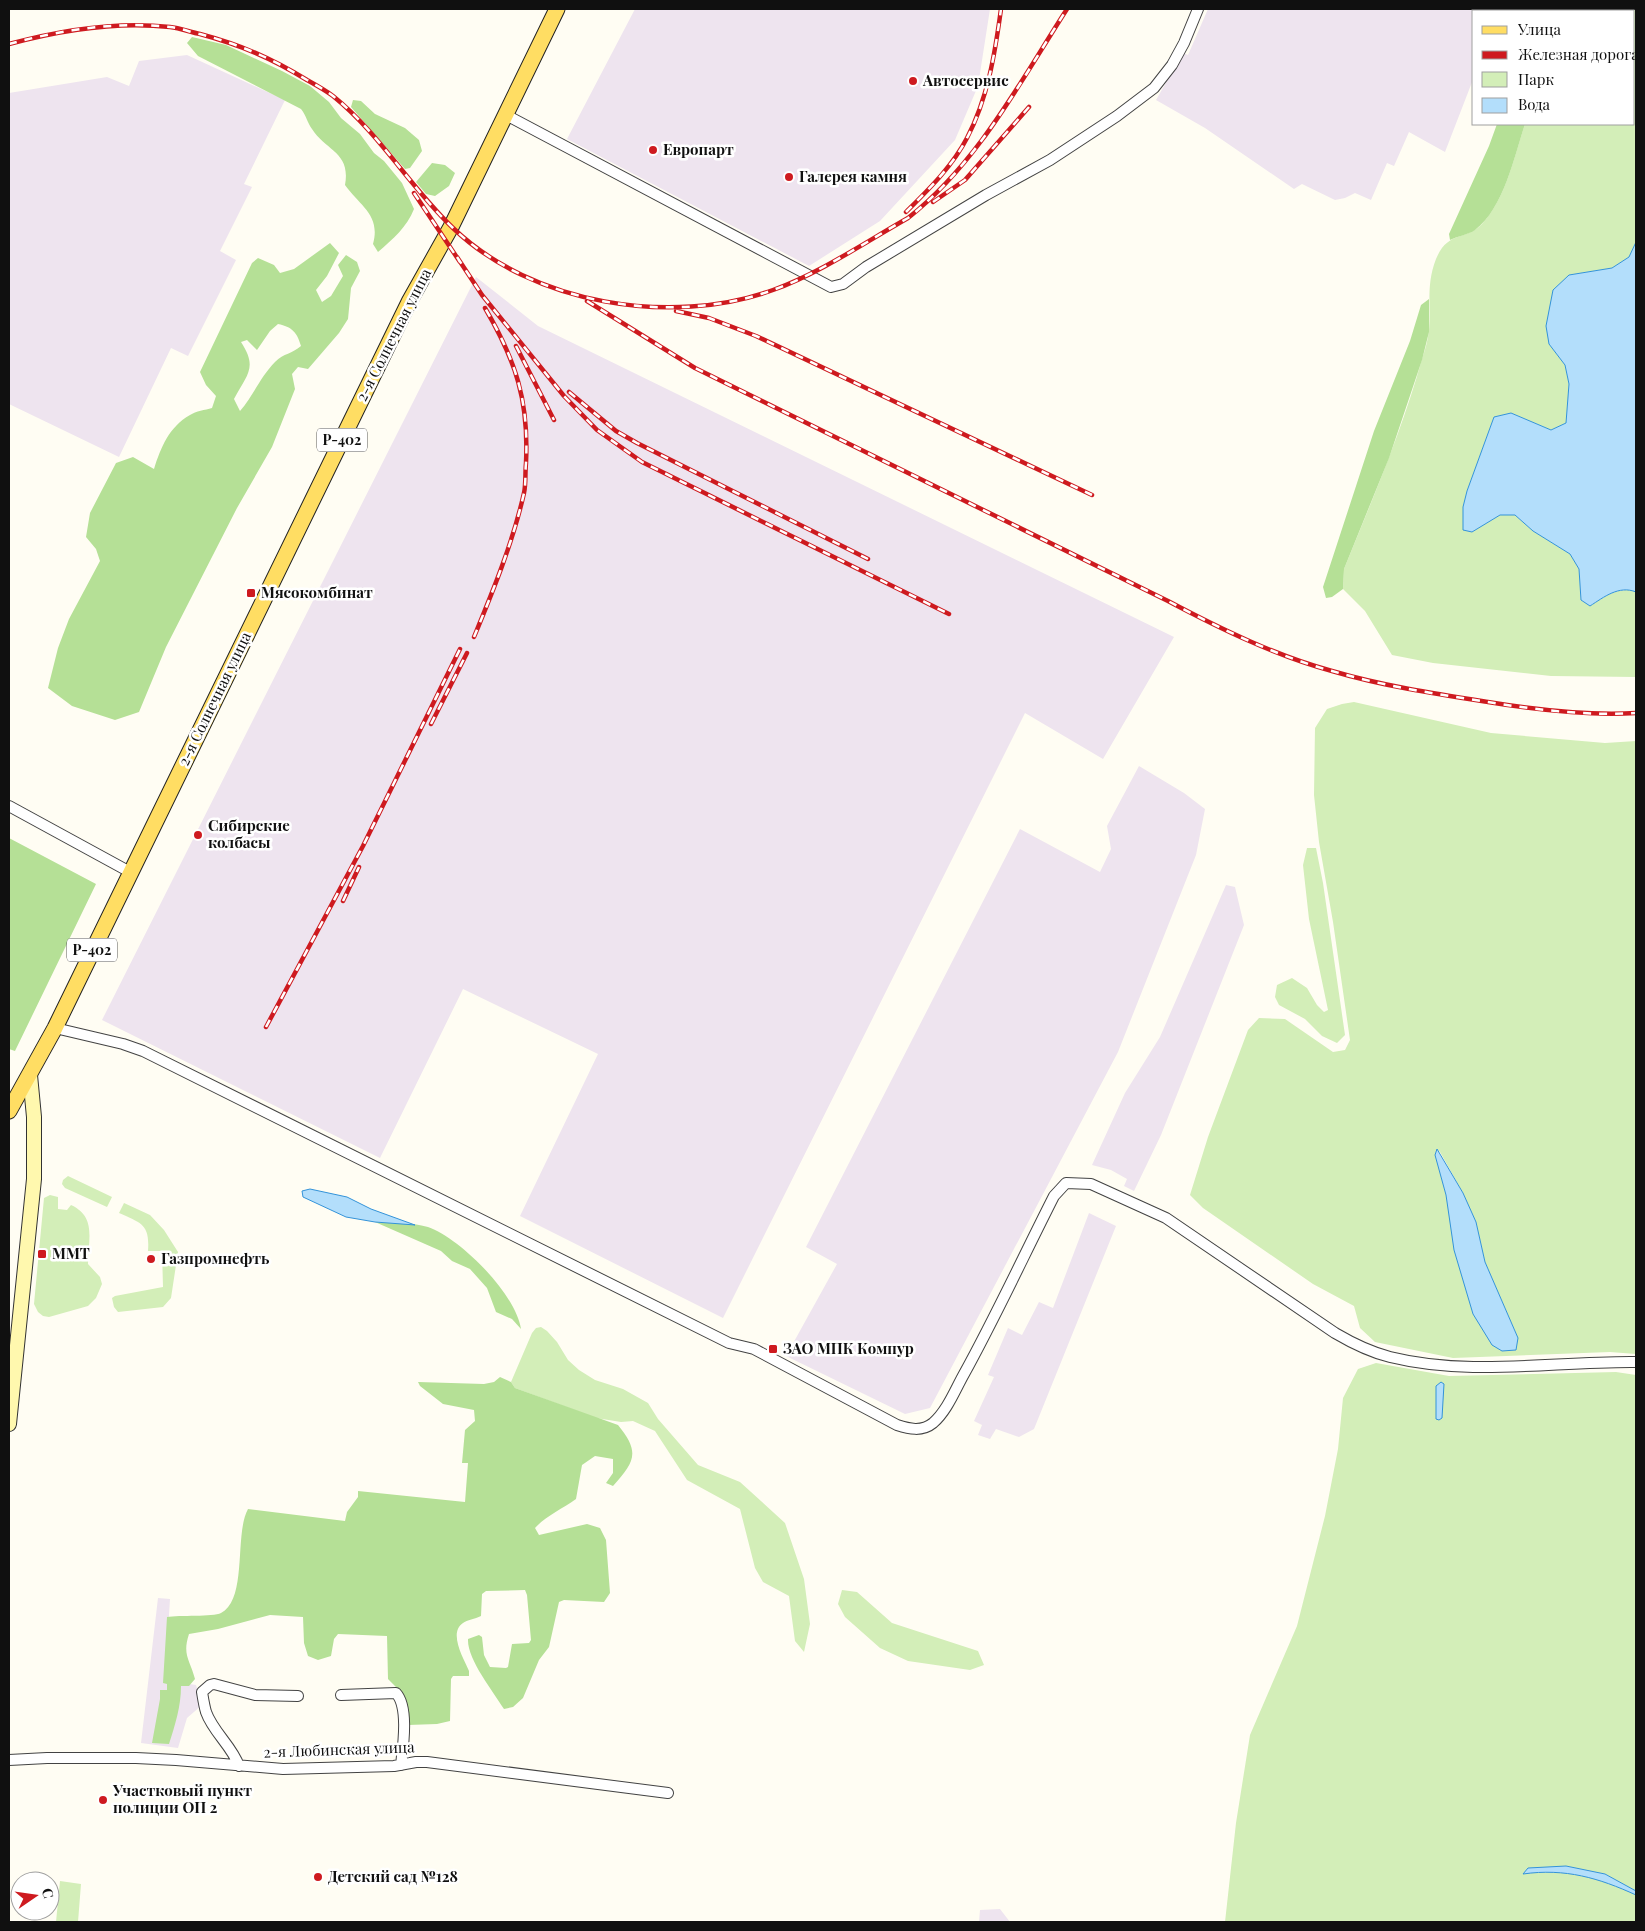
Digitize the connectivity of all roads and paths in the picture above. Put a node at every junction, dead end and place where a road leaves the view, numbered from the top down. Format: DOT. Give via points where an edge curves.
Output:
graph roads {
  1 [pos="557,9"];
  2 [pos="1198,9"];
  3 [pos="506,115"];
  4 [pos="9,806"];
  5 [pos="130,872"];
  6 [pos="55,1028"];
  7 [pos="30,1075"];
  8 [pos="9,1111"];
  9 [pos="1636,1362"];
  10 [pos="9,1424"];
  11 [pos="341,1695"];
  12 [pos="298,1696"];
  13 [pos="9,1760"];
  14 [pos="402,1765"];
  15 [pos="239,1766"];
  16 [pos="668,1793"];
  1 -- 3 [label="main road, 2-я Солнечная улица / Р-402"];
  2 -- 3 [label="street" via="1176,58 1147,94 1050,160 831,287"];
  3 -- 5 [label="main road, 2-я Солнечная улица / Р-402" via="451,227 409,302"];
  4 -- 5 [label="street"];
  5 -- 6 [label="main road, 2-я Солнечная улица / Р-402"];
  6 -- 7 [label="main road, 2-я Солнечная улица / Р-402"];
  6 -- 9 [label="street" via="143,1051 729,1343 754,1349 908,1429 932,1424 942,1414 1054,1196 1066,1183 1091,1184 1166,1218 1334,1333 1389,1357 1434,1365 1474,1367"];
  7 -- 8 [label="main road, Р-402"];
  7 -- 10 [label="main road" via="34,1179"];
  11 -- 14 [label="street" via="396,1693 402,1706 404,1729"];
  12 -- 15 [label="street" via="255,1695 214,1684 202,1692 208,1717 232,1750"];
  13 -- 15 [label="street, 2-я Любинская улица" via="136,1758"];
  14 -- 15 [label="street, 2-я Любинская улица" via="283,1769"];
  14 -- 16 [label="street, 2-я Любинская улица" via="427,1762"];
}
